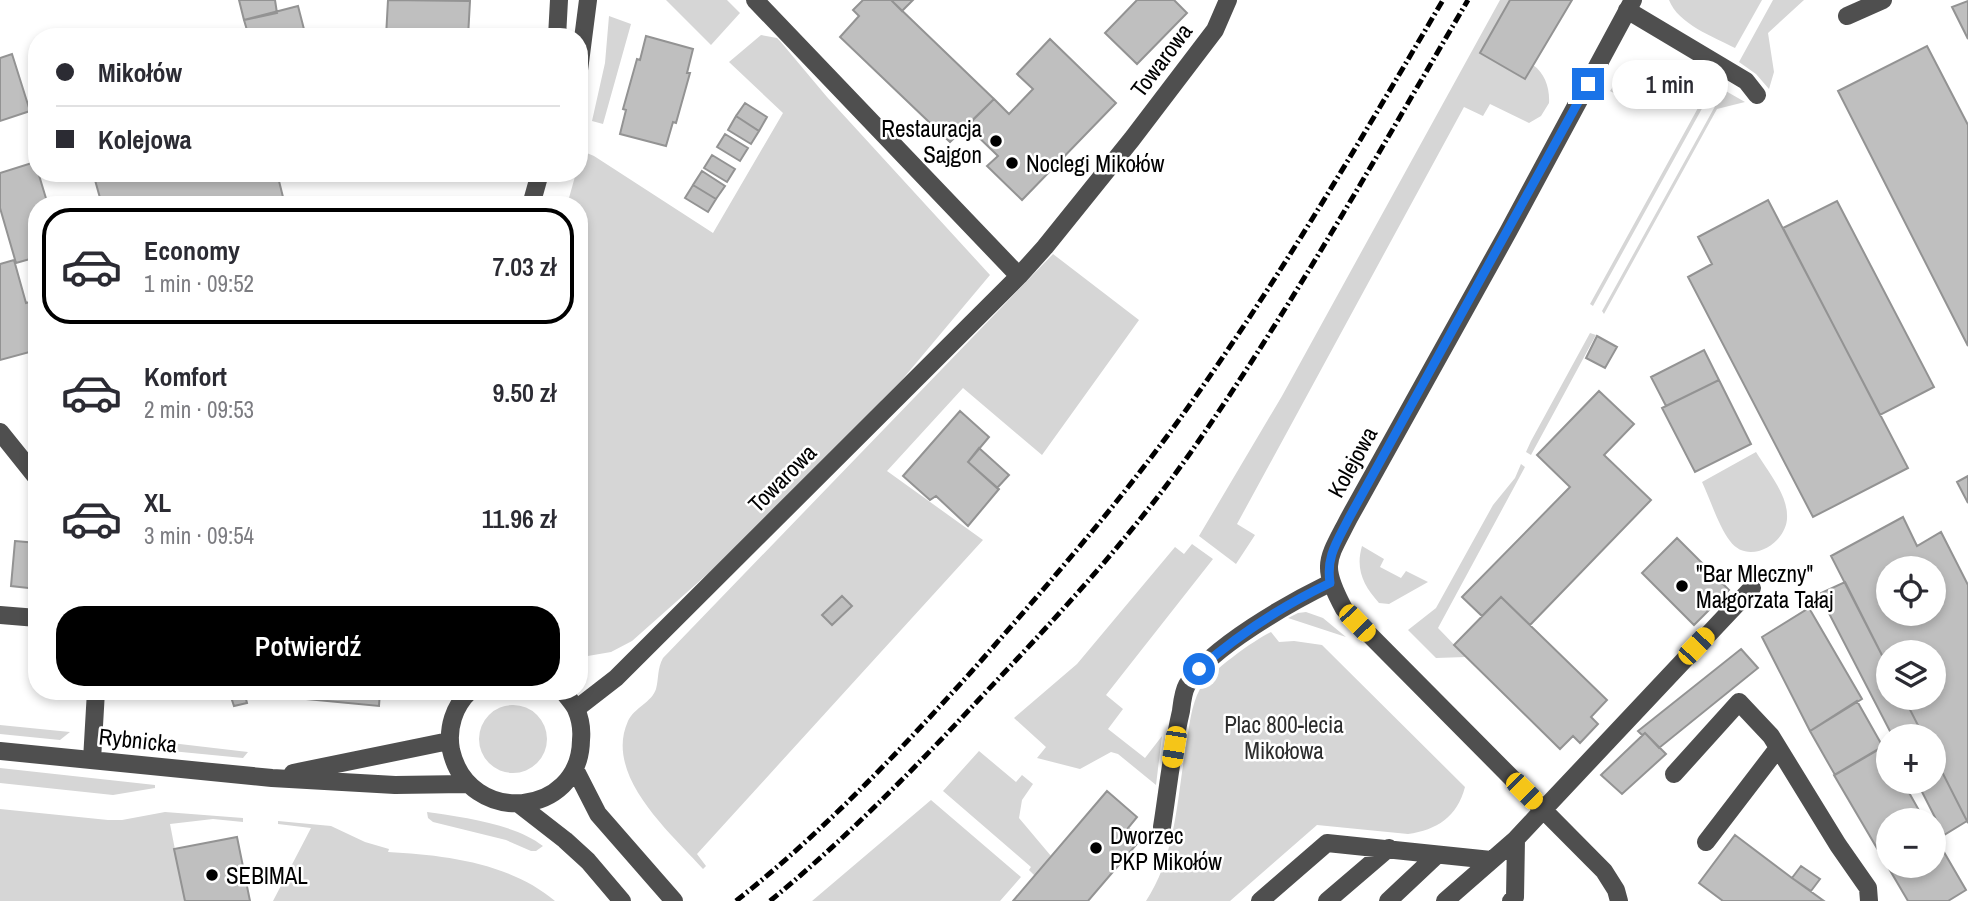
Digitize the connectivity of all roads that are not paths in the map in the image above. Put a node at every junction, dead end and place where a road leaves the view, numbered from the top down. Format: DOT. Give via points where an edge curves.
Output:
graph roads {
  1 [pos="559,0"];
  2 [pos="588,0"];
  3 [pos="1883,0"];
  4 [pos="756,1"];
  5 [pos="1225,2"];
  6 [pos="1630,5"];
  7 [pos="1847,16"];
  8 [pos="557,28"];
  9 [pos="584,28"];
  10 [pos="1757,95"];
  11 [pos="1019,276"];
  12 [pos="0,432"];
  13 [pos="28,467"];
  14 [pos="1330,583"];
  15 [pos="1752,587"];
  16 [pos="0,615"];
  17 [pos="28,617"];
  18 [pos="95,700"];
  19 [pos="462,700"];
  20 [pos="570,700"];
  21 [pos="588,700"];
  22 [pos="588,700"];
  23 [pos="576,709"];
  24 [pos="449,741"];
  25 [pos="1778,748"];
  26 [pos="0,751"];
  27 [pos="92,760"];
  28 [pos="575,769"];
  29 [pos="1674,774"];
  30 [pos="272,778"];
  31 [pos="466,784"];
  32 [pos="520,804"];
  33 [pos="1543,810"];
  34 [pos="1162,827"];
  35 [pos="1516,839"];
  36 [pos="1706,842"];
  37 [pos="1388,848"];
  38 [pos="1437,855"];
  39 [pos="1491,860"];
  40 [pos="1622,897"];
  41 [pos="622,901"];
  42 [pos="674,901"];
  43 [pos="1260,901"];
  44 [pos="1326,901"];
  45 [pos="1388,901"];
  46 [pos="1445,901"];
  47 [pos="1511,901"];
  48 [pos="1869,901"];
  1 -- 8 [label="street"];
  2 -- 9 [label="street"];
  3 -- 7 [label="street"];
  4 -- 11 [label="street"];
  5 -- 11 [label="street, Towarowa" via="1215,30"];
  6 -- 10 [label="street" via="1746,81"];
  6 -- 14 [label="street, Kolejowa" via="1349,518 1328,567"];
  11 -- 22 [label="street, Towarowa" via="616,678"];
  12 -- 13 [label="street"];
  14 -- 33 [label="street" via="1344,609"];
  14 -- 34 [label="street" via="1288,603 1218,652 1186,686"];
  15 -- 33 [label="street"];
  16 -- 17 [label="street"];
  18 -- 27 [label="street"];
  19 -- 24 [label="street" via="452,719"];
  20 -- 23 [label="street"];
  21 -- 23 [label="street, Towarowa"];
  23 -- 28 [label="street" via="582,729"];
  24 -- 30 [label="street, Rybnicka"];
  24 -- 31 [label="street"];
  25 -- 29 [label="street" via="1739,702"];
  25 -- 36 [label="street"];
  25 -- 48 [label="street" via="1868,888"];
  26 -- 27 [label="street, Rybnicka"];
  27 -- 30 [label="street, Rybnicka"];
  28 -- 32 [label="street" via="561,787 542,799"];
  28 -- 42 [label="street" via="598,814"];
  30 -- 31 [label="street, Rybnicka"];
  31 -- 32 [label="street" via="499,803"];
  32 -- 41 [label="street" via="580,854"];
  33 -- 35 [label="street"];
  33 -- 40 [label="street" via="1604,871"];
  35 -- 39 [label="street"];
  35 -- 47 [label="street" via="1515,897"];
  37 -- 38 [label="street"];
  37 -- 43 [label="street" via="1327,843"];
  37 -- 44 [label="street"];
  38 -- 39 [label="street"];
  38 -- 45 [label="street"];
  39 -- 46 [label="street"];
}
